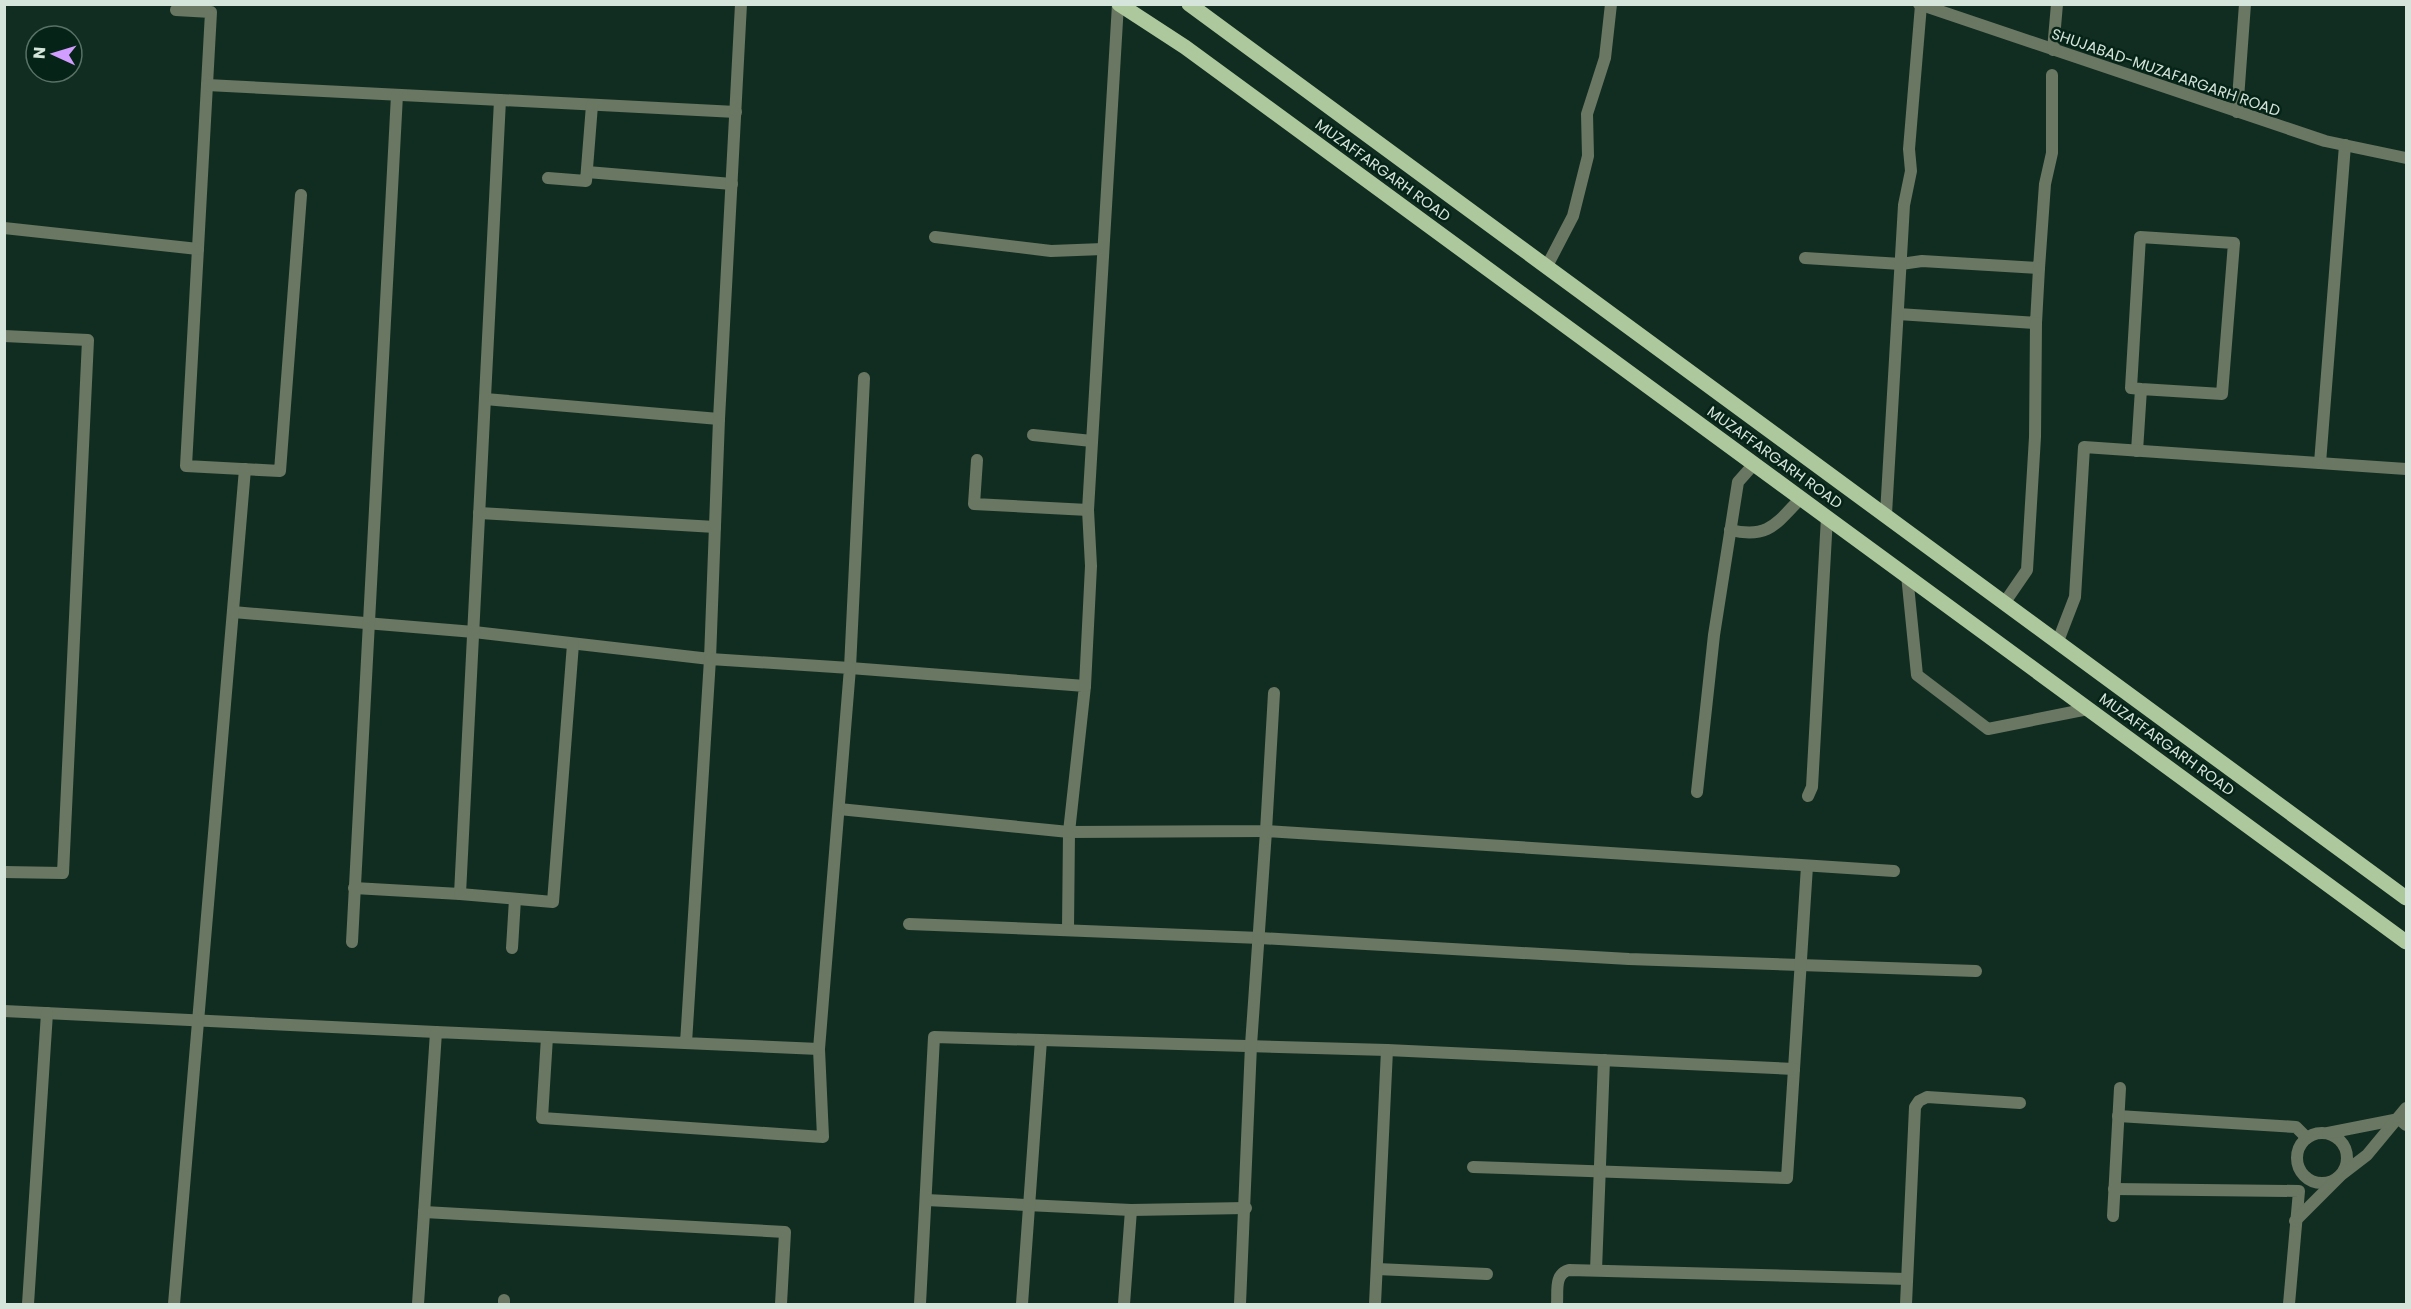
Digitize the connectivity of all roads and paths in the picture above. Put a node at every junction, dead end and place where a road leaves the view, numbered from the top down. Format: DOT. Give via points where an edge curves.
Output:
graph roads {
  1 [pos="741,4"];
  2 [pos="1119,4"];
  3 [pos="1189,4"];
  4 [pos="1611,4"];
  5 [pos="2057,4"];
  6 [pos="2245,4"];
  7 [pos="1920,5"];
  8 [pos="176,10"];
  9 [pos="2053,50"];
  10 [pos="2052,75"];
  11 [pos="207,85"];
  12 [pos="397,95"];
  13 [pos="500,100"];
  14 [pos="592,105"];
  15 [pos="736,112"];
  16 [pos="2237,112"];
  17 [pos="2344,145"];
  18 [pos="2406,158"];
  19 [pos="587,172"];
  20 [pos="548,178"];
  21 [pos="732,184"];
  22 [pos="301,195"];
  23 [pos="4,228"];
  24 [pos="935,237"];
  25 [pos="198,249"];
  26 [pos="1103,249"];
  27 [pos="1805,258"];
  28 [pos="1901,264"];
  29 [pos="1547,266"];
  30 [pos="2039,268"];
  31 [pos="1898,314"];
  32 [pos="2036,323"];
  33 [pos="4,336"];
  34 [pos="864,378"];
  35 [pos="2141,389"];
  36 [pos="485,399"];
  37 [pos="719,419"];
  38 [pos="1033,435"];
  39 [pos="1092,441"];
  40 [pos="2137,451"];
  41 [pos="977,460"];
  42 [pos="2320,463"];
  43 [pos="1754,464"];
  44 [pos="245,469"];
  45 [pos="2406,469"];
  46 [pos="1801,498"];
  47 [pos="1088,510"];
  48 [pos="479,513"];
  49 [pos="1886,514"];
  50 [pos="1827,517"];
  51 [pos="715,527"];
  52 [pos="1730,530"];
  53 [pos="1907,575"];
  54 [pos="2005,602"];
  55 [pos="233,612"];
  56 [pos="368,623"];
  57 [pos="474,632"];
  58 [pos="2058,641"];
  59 [pos="573,644"];
  60 [pos="711,659"];
  61 [pos="850,668"];
  62 [pos="1085,686"];
  63 [pos="1274,693"];
  64 [pos="2088,709"];
  65 [pos="1697,792"];
  66 [pos="1808,796"];
  67 [pos="839,809"];
  68 [pos="1266,831"];
  69 [pos="1069,832"];
  70 [pos="1807,866"];
  71 [pos="1894,871"];
  72 [pos="4,872"];
  73 [pos="354,888"];
  74 [pos="460,894"];
  75 [pos="2406,898"];
  76 [pos="516,899"];
  77 [pos="909,924"];
  78 [pos="1068,928"];
  79 [pos="1260,938"];
  80 [pos="352,942"];
  81 [pos="2406,942"];
  82 [pos="512,948"];
  83 [pos="1799,965"];
  84 [pos="1976,972"];
  85 [pos="4,1011"];
  86 [pos="47,1014"];
  87 [pos="197,1019"];
  88 [pos="436,1032"];
  89 [pos="547,1037"];
  90 [pos="1041,1040"];
  91 [pos="687,1043"];
  92 [pos="1251,1045"];
  93 [pos="819,1049"];
  94 [pos="1387,1050"];
  95 [pos="1604,1060"];
  96 [pos="1794,1069"];
  97 [pos="2120,1088"];
  98 [pos="2020,1103"];
  99 [pos="2406,1108"];
  100 [pos="2118,1116"];
  101 [pos="2403,1122"];
  102 [pos="2328,1133"];
  103 [pos="2307,1138"];
  104 [pos="1473,1167"];
  105 [pos="2300,1170"];
  106 [pos="1599,1172"];
  107 [pos="2341,1175"];
  108 [pos="2114,1189"];
  109 [pos="2298,1191"];
  110 [pos="926,1200"];
  111 [pos="1027,1206"];
  112 [pos="1246,1208"];
  113 [pos="1131,1210"];
  114 [pos="424,1212"];
  115 [pos="2113,1216"];
  116 [pos="2295,1221"];
  117 [pos="1377,1269"];
  118 [pos="1596,1270"];
  119 [pos="1487,1274"];
  120 [pos="1907,1279"];
  121 [pos="28,1305"];
  122 [pos="174,1305"];
  123 [pos="418,1305"];
  124 [pos="782,1305"];
  125 [pos="920,1305"];
  126 [pos="1022,1305"];
  127 [pos="1124,1305"];
  128 [pos="1240,1305"];
  129 [pos="1375,1305"];
  130 [pos="1557,1305"];
  131 [pos="1906,1305"];
  132 [pos="2289,1305"];
  1 -- 15 [label="street"];
  2 -- 26 [label="street"];
  2 -- 43 [label="main road, MUZAFFARGARH ROAD" via="1185,47"];
  3 -- 29 [label="main road, MUZAFFARGARH ROAD"];
  4 -- 29 [label="street" via="1605,58 1587,114 1588,156 1573,216"];
  5 -- 9 [label="street"];
  6 -- 16 [label="street"];
  7 -- 9 [label="street, SHUJABAD-MUZAFARGARH ROAD"];
  7 -- 28 [label="street" via="1909,148 1911,171 1904,206"];
  8 -- 11 [label="street" via="211,12"];
  9 -- 16 [label="street, SHUJABAD-MUZAFARGARH ROAD"];
  10 -- 30 [label="street" via="2052,153 2045,184"];
  11 -- 12 [label="street"];
  11 -- 25 [label="street"];
  12 -- 13 [label="street"];
  12 -- 56 [label="street"];
  13 -- 14 [label="street"];
  13 -- 36 [label="street"];
  14 -- 15 [label="street"];
  14 -- 19 [label="street"];
  15 -- 21 [label="street"];
  16 -- 17 [label="street, SHUJABAD-MUZAFARGARH ROAD"];
  17 -- 18 [label="street, SHUJABAD-MUZAFARGARH ROAD"];
  17 -- 42 [label="street"];
  19 -- 20 [label="street" via="586,181"];
  19 -- 21 [label="street"];
  21 -- 37 [label="street"];
  22 -- 44 [label="street" via="280,471"];
  23 -- 25 [label="street"];
  24 -- 26 [label="street" via="1050,251"];
  25 -- 44 [label="street" via="186,466"];
  26 -- 39 [label="street"];
  27 -- 28 [label="street"];
  28 -- 30 [label="street" via="1922,261"];
  28 -- 31 [label="street"];
  29 -- 49 [label="main road, MUZAFFARGARH ROAD"];
  30 -- 32 [label="street"];
  31 -- 32 [label="street"];
  31 -- 49 [label="street"];
  32 -- 54 [label="street" via="2036,437 2027,570"];
  33 -- 72 [label="street" via="88,340 63,873"];
  34 -- 61 [label="street"];
  35 -- 35 [label="street" via="2131,388 2140,237 2234,243 2222,394"];
  35 -- 40 [label="street"];
  36 -- 37 [label="street"];
  36 -- 48 [label="street"];
  37 -- 51 [label="street"];
  38 -- 39 [label="street"];
  39 -- 47 [label="street"];
  40 -- 42 [label="street"];
  40 -- 58 [label="street" via="2084,447 2075,597"];
  41 -- 47 [label="street" via="974,504"];
  42 -- 45 [label="street"];
  43 -- 46 [label="main road, MUZAFFARGARH ROAD"];
  43 -- 52 [label="street" via="1738,482"];
  44 -- 55 [label="street"];
  46 -- 50 [label="main road, MUZAFFARGARH ROAD"];
  46 -- 52 [label="street" via="1776,525 1751,535"];
  47 -- 62 [label="street"];
  48 -- 51 [label="street"];
  48 -- 57 [label="street"];
  49 -- 54 [label="main road, MUZAFFARGARH ROAD"];
  50 -- 53 [label="main road, MUZAFFARGARH ROAD"];
  50 -- 66 [label="street" via="1812,787"];
  51 -- 60 [label="street"];
  52 -- 65 [label="street"];
  53 -- 64 [label="main road, MUZAFFARGARH ROAD"];
  53 -- 64 [label="street" via="1917,675 1988,729"];
  54 -- 58 [label="main road, MUZAFFARGARH ROAD"];
  55 -- 56 [label="street"];
  55 -- 87 [label="street"];
  56 -- 57 [label="street"];
  56 -- 73 [label="street"];
  57 -- 59 [label="street"];
  57 -- 74 [label="street"];
  58 -- 75 [label="main road, MUZAFFARGARH ROAD"];
  59 -- 60 [label="street"];
  59 -- 76 [label="street" via="553,902"];
  60 -- 61 [label="street"];
  60 -- 91 [label="street"];
  61 -- 62 [label="street"];
  61 -- 67 [label="street"];
  62 -- 69 [label="street"];
  63 -- 68 [label="street"];
  64 -- 81 [label="main road, MUZAFFARGARH ROAD"];
  67 -- 69 [label="street"];
  67 -- 93 [label="street"];
  68 -- 69 [label="street"];
  68 -- 70 [label="street"];
  68 -- 79 [label="street"];
  69 -- 78 [label="street"];
  70 -- 71 [label="street"];
  70 -- 83 [label="street"];
  73 -- 74 [label="street"];
  73 -- 80 [label="street"];
  74 -- 76 [label="street"];
  76 -- 82 [label="street"];
  77 -- 78 [label="street"];
  78 -- 79 [label="street"];
  79 -- 83 [label="street"];
  79 -- 92 [label="street"];
  83 -- 84 [label="street"];
  83 -- 96 [label="street"];
  85 -- 86 [label="street"];
  86 -- 87 [label="street"];
  86 -- 121 [label="street"];
  87 -- 88 [label="street"];
  87 -- 122 [label="street"];
  88 -- 89 [label="street"];
  88 -- 114 [label="street"];
  89 -- 91 [label="street"];
  89 -- 93 [label="street" via="542,1118 823,1137"];
  90 -- 92 [label="street"];
  90 -- 110 [label="street" via="934,1036"];
  90 -- 111 [label="street"];
  91 -- 93 [label="street"];
  92 -- 94 [label="street"];
  92 -- 112 [label="street"];
  94 -- 95 [label="street"];
  94 -- 117 [label="street"];
  95 -- 96 [label="street"];
  95 -- 106 [label="street"];
  96 -- 106 [label="street" via="1789,1175 1785,1179"];
  97 -- 100 [label="street"];
  98 -- 120 [label="street" via="1927,1097 1915,1107"];
  99 -- 101 [label="street"];
  100 -- 103 [label="street" via="2296,1127"];
  100 -- 108 [label="street"];
  101 -- 102 [label="street"];
  101 -- 107 [label="street"];
  102 -- 103 [label="street"];
  102 -- 107 [label="street" via="2344,1143 2347,1151"];
  103 -- 105 [label="street" via="2297,1154"];
  104 -- 106 [label="street"];
  105 -- 107 [label="street" via="2319,1183"];
  105 -- 109 [label="street"];
  106 -- 118 [label="street"];
  107 -- 116 [label="street"];
  108 -- 109 [label="street"];
  108 -- 115 [label="street"];
  109 -- 116 [label="street"];
  110 -- 111 [label="street"];
  110 -- 125 [label="street"];
  111 -- 113 [label="street"];
  111 -- 126 [label="street"];
  112 -- 113 [label="street"];
  112 -- 128 [label="street"];
  113 -- 127 [label="street"];
  114 -- 123 [label="street"];
  114 -- 124 [label="street" via="785,1232"];
  116 -- 132 [label="street"];
  117 -- 119 [label="street"];
  117 -- 129 [label="street"];
  118 -- 120 [label="street"];
  118 -- 130 [label="street" via="1562,1272 1558,1276"];
  120 -- 131 [label="street"];
}
